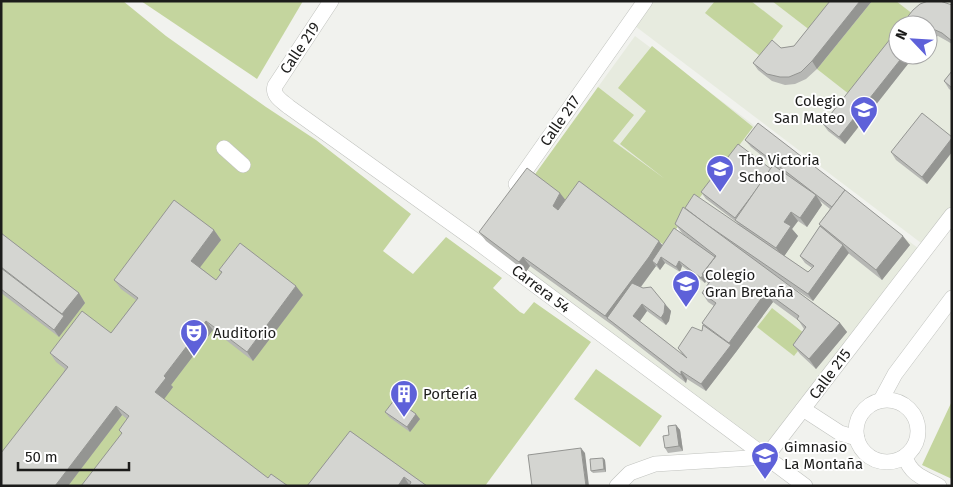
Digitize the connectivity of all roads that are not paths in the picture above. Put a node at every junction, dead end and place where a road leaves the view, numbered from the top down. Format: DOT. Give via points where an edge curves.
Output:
graph roads {
  1 [pos="331,1"];
  2 [pos="645,1"];
  3 [pos="275,95"];
  4 [pos="224,148"];
  5 [pos="243,165"];
  6 [pos="508,196"];
  7 [pos="952,215"];
  8 [pos="487,226"];
  9 [pos="476,241"];
  10 [pos="952,298"];
  11 [pos="880,400"];
  12 [pos="803,409"];
  13 [pos="856,438"];
  14 [pos="766,457"];
  15 [pos="905,457"];
  16 [pos="617,486"];
  17 [pos="805,486"];
  18 [pos="939,486"];
  1 -- 3 [label="street, Calle 219" via="275,86"];
  2 -- 6 [label="street, Calle 217"];
  3 -- 9 [label="street, Carrera 54"];
  4 -- 5 [label="street"];
  7 -- 12 [label="street, Calle 215"];
  8 -- 9 [label="street"];
  9 -- 14 [label="street, Carrera 54"];
  10 -- 11 [label="street" via="895,374"];
  11 -- 13 [label="street" via="861,414"];
  11 -- 15 [label="street" via="904,404 918,424 914,448"];
  12 -- 13 [label="street" via="840,433"];
  12 -- 14 [label="street, Calle 215"];
  13 -- 15 [label="street" via="870,458 894,462"];
  14 -- 16 [label="street" via="655,464 630,473"];
  14 -- 17 [label="street, Carrera 54"];
  15 -- 18 [label="street" via="916,474"];
}
